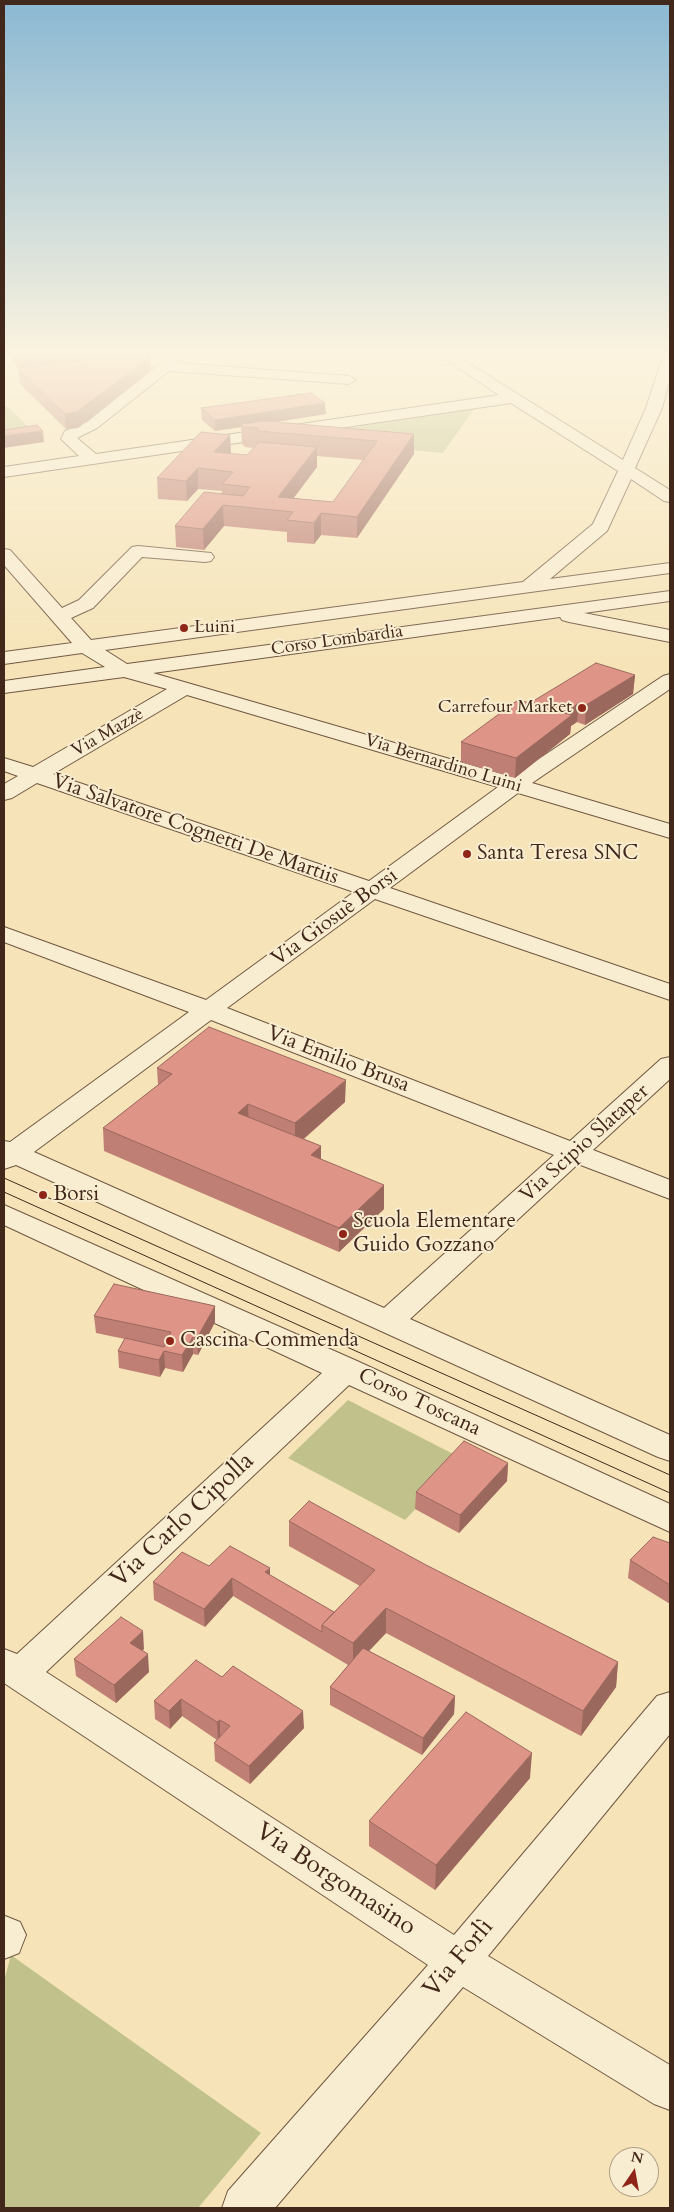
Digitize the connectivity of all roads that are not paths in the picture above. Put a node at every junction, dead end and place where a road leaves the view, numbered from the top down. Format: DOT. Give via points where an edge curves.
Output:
graph roads {
  1 [pos="90,459"];
  2 [pos="609,459"];
  3 [pos="632,459"];
  4 [pos="627,471"];
  5 [pos="4,472"];
  6 [pos="670,497"];
  7 [pos="4,554"];
  8 [pos="205,557"];
  9 [pos="670,568"];
  10 [pos="528,588"];
  11 [pos="670,596"];
  12 [pos="549,611"];
  13 [pos="59,617"];
  14 [pos="670,636"];
  15 [pos="86,647"];
  16 [pos="236,656"];
  17 [pos="4,658"];
  18 [pos="123,670"];
  19 [pos="670,680"];
  20 [pos="186,687"];
  21 [pos="4,688"];
  22 [pos="215,696"];
  23 [pos="645,697"];
  24 [pos="670,704"];
  25 [pos="4,764"];
  26 [pos="34,775"];
  27 [pos="516,785"];
  28 [pos="4,793"];
  29 [pos="670,831"];
  30 [pos="373,890"];
  31 [pos="4,934"];
  32 [pos="670,992"];
  33 [pos="209,1010"];
  34 [pos="670,1066"];
  35 [pos="575,1153"];
  36 [pos="7,1154"];
  37 [pos="670,1190"];
  38 [pos="4,1214"];
  39 [pos="388,1322"];
  40 [pos="346,1369"];
  41 [pos="670,1449"];
  42 [pos="670,1519"];
  43 [pos="12,1669"];
  44 [pos="670,1707"];
  45 [pos="458,1961"];
  46 [pos="670,2089"];
  47 [pos="245,2208"];
  1 -- 5 [label="street"];
  2 -- 4 [label="street"];
  3 -- 4 [label="street"];
  4 -- 6 [label="street"];
  4 -- 10 [label="street" via="601,527"];
  7 -- 13 [label="street, Via Bernardino Luini"];
  8 -- 13 [label="street" via="138,551 86,604"];
  9 -- 10 [label="street, Corso Lombardia"];
  10 -- 12 [label="street" via="520,599 525,604"];
  10 -- 15 [label="street, Corso Lombardia"];
  11 -- 12 [label="street, Corso Lombardia"];
  12 -- 14 [label="street"];
  12 -- 16 [label="street, Corso Lombardia"];
  13 -- 15 [label="street, Via Bernardino Luini"];
  15 -- 17 [label="street, Corso Lombardia"];
  15 -- 18 [label="street, Via Bernardino Luini"];
  16 -- 18 [label="street, Corso Lombardia"];
  16 -- 22 [label="street"];
  18 -- 20 [label="street, Via Bernardino Luini"];
  18 -- 21 [label="street, Corso Lombardia"];
  19 -- 23 [label="street, Via Giosuè Borsi"];
  20 -- 22 [label="street, Via Bernardino Luini"];
  20 -- 26 [label="street, Via Mazzè"];
  22 -- 27 [label="street, Via Bernardino Luini"];
  23 -- 24 [label="street"];
  23 -- 27 [label="street, Via Giosuè Borsi"];
  25 -- 26 [label="street, Via Salvatore Cognetti De Martiis"];
  26 -- 28 [label="street, Via Mazzè"];
  26 -- 30 [label="street, Via Salvatore Cognetti De Martiis"];
  27 -- 29 [label="street, Via Bernardino Luini"];
  27 -- 30 [label="street, Via Giosuè Borsi"];
  30 -- 32 [label="street, Via Salvatore Cognetti De Martiis"];
  30 -- 33 [label="street, Via Giosuè Borsi"];
  31 -- 33 [label="street, Via Emilio Brusa"];
  33 -- 35 [label="street, Via Emilio Brusa"];
  33 -- 36 [label="street, Via Giosuè Borsi"];
  34 -- 35 [label="street, Via Scipio Slataper"];
  35 -- 37 [label="street, Via Emilio Brusa"];
  35 -- 39 [label="street, Via Scipio Slataper"];
  36 -- 39 [label="street"];
  38 -- 40 [label="street, Corso Toscana"];
  39 -- 41 [label="street"];
  40 -- 42 [label="street, Corso Toscana"];
  40 -- 43 [label="street, Via Carlo Cipolla"];
  43 -- 45 [label="street, Via Borgomasino"];
  44 -- 45 [label="street, Via Forlì"];
  45 -- 46 [label="street, Via Borgomasino"];
  45 -- 47 [label="street, Via Forlì"];
}
